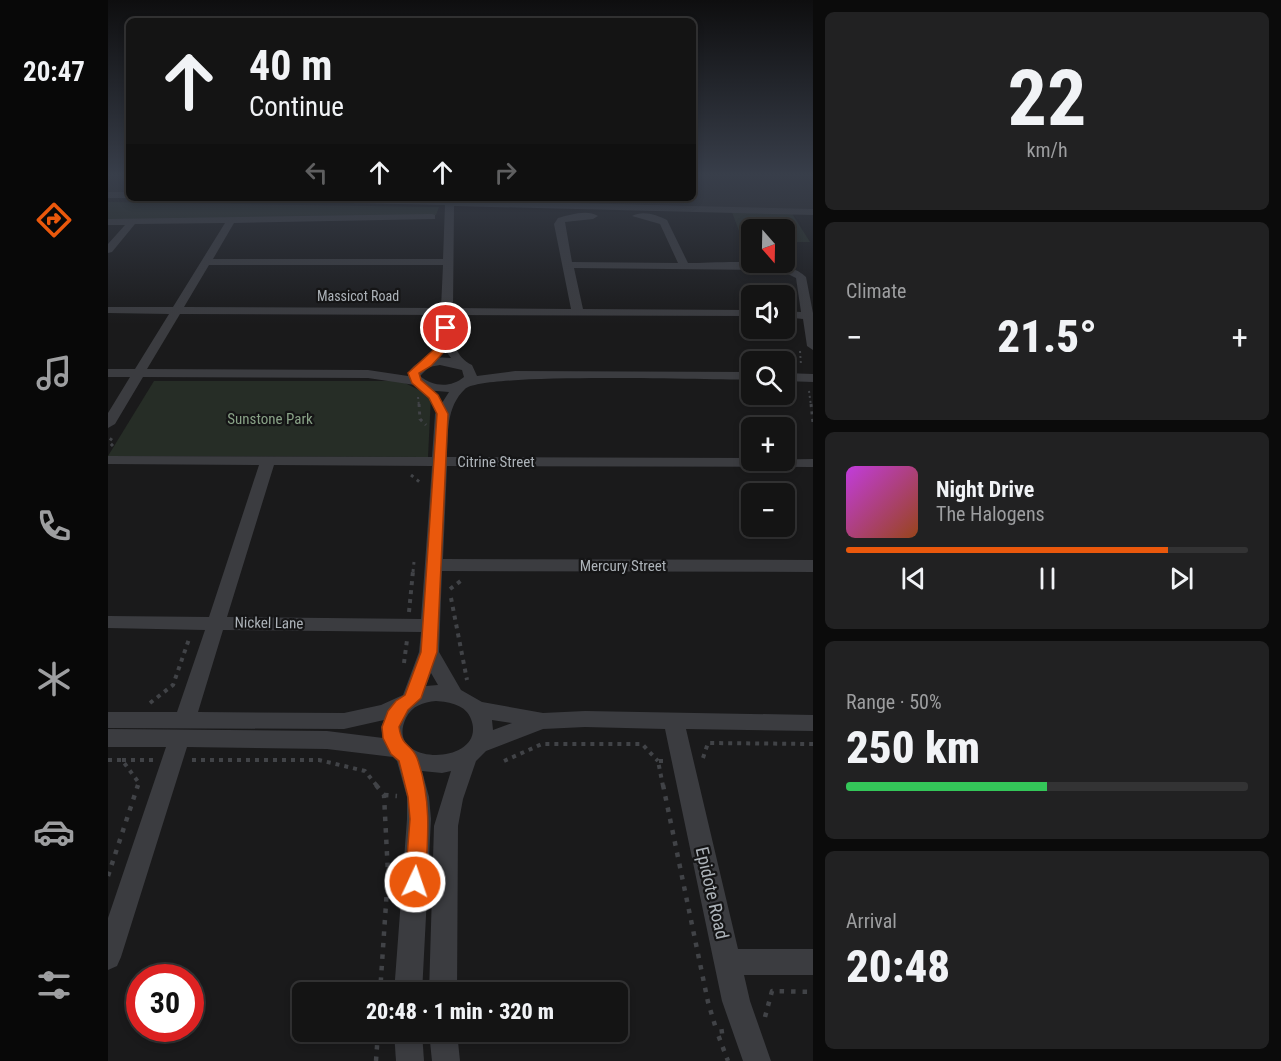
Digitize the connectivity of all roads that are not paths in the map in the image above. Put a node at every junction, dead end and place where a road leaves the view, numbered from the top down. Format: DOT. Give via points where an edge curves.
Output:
graph roads {
  1 [pos="130,225"];
  2 [pos="228,225"];
  3 [pos="450,225"];
  4 [pos="559,225"];
  5 [pos="665,225"];
  6 [pos="108,250"];
  7 [pos="207,262"];
  8 [pos="449,262"];
  9 [pos="568,265"];
  10 [pos="684,266"];
  11 [pos="108,310"];
  12 [pos="178,310"];
  13 [pos="447,312"];
  14 [pos="578,313"];
  15 [pos="741,313"];
  16 [pos="795,315"];
  17 [pos="809,316"];
  18 [pos="446,344"];
  19 [pos="813,346"];
  20 [pos="424,365"];
  21 [pos="108,373"];
  22 [pos="139,373"];
  23 [pos="368,374"];
  24 [pos="464,375"];
  25 [pos="741,376"];
  26 [pos="795,380"];
  27 [pos="420,383"];
  28 [pos="811,385"];
  29 [pos="442,414"];
  30 [pos="111,429"];
  31 [pos="113,456"];
  32 [pos="268,461"];
  33 [pos="439,462"];
  34 [pos="813,463"];
  35 [pos="433,565"];
  36 [pos="813,566"];
  37 [pos="108,622"];
  38 [pos="216,622"];
  39 [pos="430,626"];
  40 [pos="429,652"];
  41 [pos="460,688"];
  42 [pos="407,702"];
  43 [pos="477,709"];
  44 [pos="108,720"];
  45 [pos="543,721"];
  46 [pos="674,722"];
  47 [pos="813,723"];
  48 [pos="181,731"];
  49 [pos="108,738"];
  50 [pos="472,750"];
  51 [pos="403,753"];
  52 [pos="108,957"];
  53 [pos="728,962"];
  54 [pos="813,962"];
  55 [pos="409,982"];
  56 [pos="443,982"];
  57 [pos="409,1042"];
  58 [pos="444,1042"];
  59 [pos="410,1061"];
  60 [pos="446,1061"];
  61 [pos="757,1061"];
  1 -- 6 [label="street"];
  2 -- 7 [label="street"];
  3 -- 8 [label="street"];
  4 -- 9 [label="street"];
  5 -- 10 [label="street"];
  7 -- 8 [label="street"];
  7 -- 12 [label="street"];
  8 -- 13 [label="street"];
  9 -- 10 [label="street"];
  9 -- 14 [label="street"];
  10 -- 17 [label="street" via="791,271 801,277"];
  11 -- 12 [label="street, Massicot Road"];
  12 -- 13 [label="street, Massicot Road"];
  12 -- 22 [label="street"];
  13 -- 14 [label="street, Massicot Road"];
  13 -- 18 [label="street"];
  14 -- 15 [label="street, Massicot Road"];
  16 -- 17 [label="street"];
  17 -- 19 [label="street"];
  18 -- 20 [label="street"];
  18 -- 24 [label="street"];
  20 -- 23 [label="street"];
  20 -- 24 [label="street" via="445,361"];
  20 -- 27 [label="street" via="414,373"];
  21 -- 22 [label="street"];
  22 -- 23 [label="street"];
  22 -- 30 [label="street"];
  23 -- 27 [label="street"];
  24 -- 25 [label="street"];
  24 -- 27 [label="street" via="442,389"];
  24 -- 29 [label="street"];
  26 -- 28 [label="street"];
  27 -- 29 [label="street" via="434,397"];
  29 -- 33 [label="street"];
  31 -- 32 [label="street, Citrine Street"];
  32 -- 33 [label="street, Citrine Street"];
  32 -- 38 [label="street"];
  33 -- 34 [label="street, Citrine Street"];
  33 -- 35 [label="street"];
  35 -- 36 [label="street, Mercury Street"];
  35 -- 39 [label="street"];
  37 -- 38 [label="street, Nickel Lane"];
  38 -- 39 [label="street, Nickel Lane"];
  38 -- 48 [label="street"];
  39 -- 40 [label="street"];
  40 -- 41 [label="street"];
  40 -- 42 [label="street"];
  41 -- 42 [label="street" via="425,694"];
  41 -- 43 [label="street"];
  42 -- 48 [label="street" via="344,721"];
  42 -- 51 [label="street" via="394,715 391,727 392,738"];
  43 -- 45 [label="street"];
  43 -- 50 [label="street" via="483,733"];
  44 -- 48 [label="street"];
  45 -- 46 [label="street"];
  45 -- 50 [label="street"];
  46 -- 47 [label="street"];
  46 -- 53 [label="street, Epidote Road"];
  48 -- 49 [label="street"];
  48 -- 51 [label="street" via="327,740"];
  48 -- 52 [label="street"];
  50 -- 51 [label="street" via="453,762 437,765 420,763"];
  50 -- 56 [label="street" via="452,799 446,826"];
  51 -- 55 [label="street" via="418,797 419,819"];
  53 -- 54 [label="street"];
  53 -- 61 [label="street, Epidote Road" via="736,1001"];
  57 -- 59 [label="street"];
  58 -- 60 [label="street"];
}
